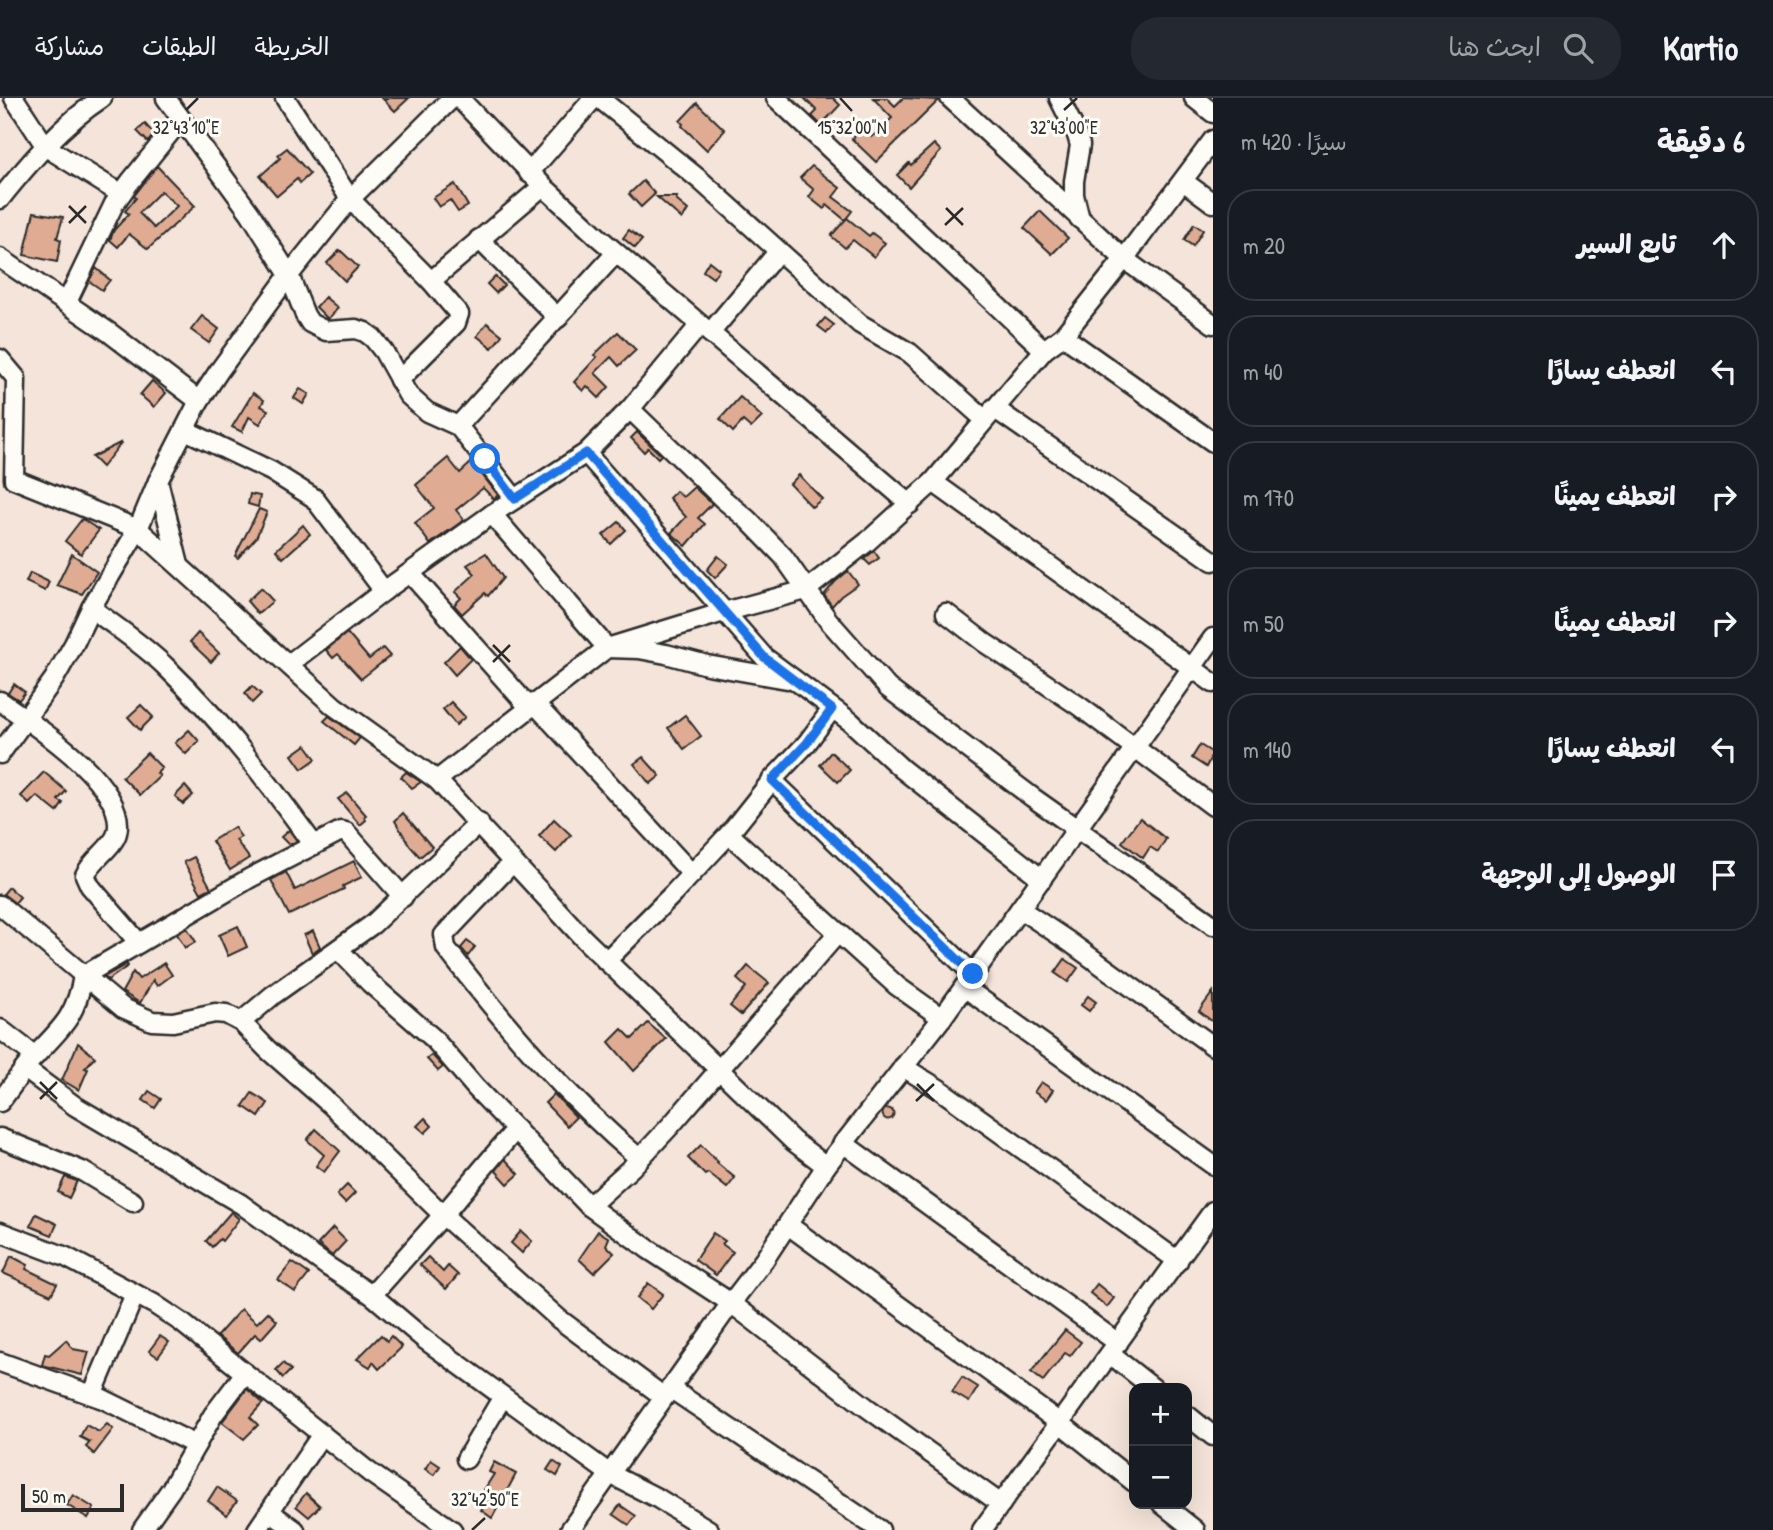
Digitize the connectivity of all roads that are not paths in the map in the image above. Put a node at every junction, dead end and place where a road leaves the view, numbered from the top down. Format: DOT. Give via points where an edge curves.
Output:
graph roads {
  1 [pos="14,98"];
  2 [pos="102,98"];
  3 [pos="166,98"];
  4 [pos="452,98"];
  5 [pos="459,98"];
  6 [pos="594,98"];
  7 [pos="599,98"];
  8 [pos="776,98"];
  9 [pos="950,98"];
  10 [pos="1059,98"];
  11 [pos="1194,98"];
  12 [pos="291,101"];
  13 [pos="1213,113"];
  14 [pos="181,119"];
  15 [pos="1213,140"];
  16 [pos="46,147"];
  17 [pos="530,173"];
  18 [pos="1183,181"];
  19 [pos="543,186"];
  20 [pos="121,194"];
  21 [pos="0,198"];
  22 [pos="350,199"];
  23 [pos="1213,202"];
  24 [pos="1080,219"];
  25 [pos="479,239"];
  26 [pos="778,252"];
  27 [pos="616,253"];
  28 [pos="0,258"];
  29 [pos="1124,259"];
  30 [pos="289,275"];
  31 [pos="431,281"];
  32 [pos="66,302"];
  33 [pos="558,318"];
  34 [pos="1213,324"];
  35 [pos="705,330"];
  36 [pos="1063,336"];
  37 [pos="1044,350"];
  38 [pos="0,359"];
  39 [pos="399,380"];
  40 [pos="199,401"];
  41 [pos="630,409"];
  42 [pos="989,413"];
  43 [pos="458,426"];
  44 [pos="185,430"];
  45 [pos="1213,442"];
  46 [pos="586,453"];
  47 [pos="7,476"];
  48 [pos="158,481"];
  49 [pos="933,482"];
  50 [pos="515,499"];
  51 [pos="910,504"];
  52 [pos="492,514"];
  53 [pos="138,529"];
  54 [pos="1213,561"];
  55 [pos="179,566"];
  56 [pos="410,573"];
  57 [pos="806,590"];
  58 [pos="384,591"];
  59 [pos="91,608"];
  60 [pos="724,612"];
  61 [pos="946,613"];
  62 [pos="1213,638"];
  63 [pos="607,648"];
  64 [pos="289,664"];
  65 [pos="1192,668"];
  66 [pos="792,680"];
  67 [pos="1213,683"];
  68 [pos="0,701"];
  69 [pos="531,705"];
  70 [pos="832,709"];
  71 [pos="25,718"];
  72 [pos="1133,748"];
  73 [pos="0,754"];
  74 [pos="437,780"];
  75 [pos="772,780"];
  76 [pos="1213,806"];
  77 [pos="479,823"];
  78 [pos="1077,829"];
  79 [pos="729,834"];
  80 [pos="314,845"];
  81 [pos="513,862"];
  82 [pos="692,874"];
  83 [pos="1042,879"];
  84 [pos="403,897"];
  85 [pos="0,905"];
  86 [pos="1020,909"];
  87 [pos="1213,925"];
  88 [pos="837,934"];
  89 [pos="139,943"];
  90 [pos="339,950"];
  91 [pos="606,961"];
  92 [pos="83,976"];
  93 [pos="969,981"];
  94 [pos="942,1018"];
  95 [pos="241,1022"];
  96 [pos="0,1029"];
  97 [pos="1213,1046"];
  98 [pos="30,1063"];
  99 [pos="903,1067"];
  100 [pos="719,1070"];
  101 [pos="0,1102"];
  102 [pos="516,1129"];
  103 [pos="0,1138"];
  104 [pos="843,1143"];
  105 [pos="640,1158"];
  106 [pos="1213,1165"];
  107 [pos="826,1166"];
  108 [pos="133,1202"];
  109 [pos="589,1206"];
  110 [pos="1213,1211"];
  111 [pos="443,1215"];
  112 [pos="788,1225"];
  113 [pos="1,1235"];
  114 [pos="1206,1237"];
  115 [pos="1178,1261"];
  116 [pos="135,1294"];
  117 [pos="372,1295"];
  118 [pos="731,1303"];
  119 [pos="1114,1348"];
  120 [pos="0,1362"];
  121 [pos="245,1373"];
  122 [pos="1148,1383"];
  123 [pos="667,1393"];
  124 [pos="92,1395"];
  125 [pos="502,1398"];
  126 [pos="1192,1419"];
  127 [pos="1060,1423"];
  128 [pos="322,1434"];
  129 [pos="1213,1436"];
  130 [pos="196,1445"];
  131 [pos="466,1459"];
  132 [pos="610,1474"];
  133 [pos="1129,1478"];
  134 [pos="1001,1504"];
  135 [pos="1168,1509"];
  136 [pos="270,1512"];
  137 [pos="142,1530"];
  138 [pos="257,1530"];
  139 [pos="295,1530"];
  140 [pos="452,1530"];
  141 [pos="570,1530"];
  142 [pos="709,1530"];
  143 [pos="880,1530"];
  144 [pos="983,1530"];
  145 [pos="1195,1530"];
  1 -- 16 [label="street"];
  2 -- 16 [label="street"];
  3 -- 14 [label="street"];
  4 -- 22 [label="street"];
  5 -- 17 [label="street"];
  6 -- 17 [label="street"];
  7 -- 26 [label="street" via="700,180"];
  8 -- 37 [label="street"];
  9 -- 24 [label="street"];
  10 -- 24 [label="street" via="1080,145 1074,195"];
  11 -- 13 [label="street"];
  12 -- 22 [label="street"];
  14 -- 20 [label="street"];
  14 -- 30 [label="street"];
  15 -- 18 [label="street"];
  16 -- 20 [label="street"];
  16 -- 21 [label="street"];
  17 -- 19 [label="street"];
  18 -- 23 [label="street"];
  18 -- 29 [label="street"];
  19 -- 25 [label="street"];
  19 -- 27 [label="street"];
  20 -- 32 [label="street"];
  22 -- 30 [label="street"];
  22 -- 31 [label="street"];
  24 -- 29 [label="street"];
  25 -- 31 [label="street"];
  25 -- 33 [label="street"];
  26 -- 35 [label="street"];
  26 -- 42 [label="street" via="860,324 910,353"];
  27 -- 33 [label="street"];
  27 -- 35 [label="street"];
  28 -- 32 [label="street"];
  29 -- 34 [label="street"];
  29 -- 36 [label="street"];
  30 -- 39 [label="street" via="310,323 326,331 346,328 365,332 378,344"];
  30 -- 40 [label="street"];
  31 -- 39 [label="street" via="459,317"];
  32 -- 40 [label="street"];
  33 -- 43 [label="street"];
  35 -- 41 [label="street"];
  35 -- 51 [label="street"];
  36 -- 37 [label="street"];
  36 -- 45 [label="street"];
  37 -- 42 [label="street"];
  38 -- 47 [label="street" via="16,378"];
  39 -- 43 [label="street" via="418,406"];
  40 -- 44 [label="street"];
  41 -- 46 [label="street"];
  41 -- 57 [label="street" via="783,556"];
  42 -- 49 [label="street"];
  42 -- 54 [label="street"];
  43 -- 50 [label="street"];
  44 -- 48 [label="street"];
  44 -- 58 [label="street" via="271,471 313,498"];
  46 -- 50 [label="street"];
  46 -- 60 [label="street"];
  47 -- 53 [label="street"];
  48 -- 53 [label="street"];
  48 -- 55 [label="street"];
  49 -- 51 [label="street"];
  49 -- 65 [label="street"];
  50 -- 52 [label="street"];
  51 -- 57 [label="street"];
  52 -- 56 [label="street"];
  52 -- 63 [label="street"];
  53 -- 55 [label="street"];
  53 -- 59 [label="street"];
  55 -- 64 [label="street"];
  56 -- 58 [label="street"];
  56 -- 69 [label="street"];
  57 -- 60 [label="street"];
  57 -- 78 [label="street" via="888,688"];
  58 -- 64 [label="street"];
  59 -- 71 [label="street" via="54,679"];
  59 -- 80 [label="street" via="186,688"];
  60 -- 63 [label="street"];
  60 -- 66 [label="street" via="764,657"];
  61 -- 72 [label="street"];
  62 -- 65 [label="street"];
  63 -- 66 [label="street" via="639,649"];
  63 -- 69 [label="street"];
  64 -- 74 [label="street" via="334,706"];
  65 -- 67 [label="street"];
  65 -- 72 [label="street"];
  66 -- 70 [label="street"];
  68 -- 71 [label="street"];
  69 -- 74 [label="street"];
  69 -- 82 [label="street"];
  70 -- 75 [label="street"];
  70 -- 83 [label="street"];
  71 -- 73 [label="street"];
  71 -- 89 [label="street" via="95,776 110,796 118,818 117,835 85,875"];
  72 -- 76 [label="street"];
  72 -- 78 [label="street"];
  74 -- 77 [label="street"];
  75 -- 79 [label="street"];
  75 -- 93 [label="street"];
  77 -- 81 [label="street"];
  77 -- 84 [label="street"];
  78 -- 83 [label="street"];
  78 -- 87 [label="street"];
  79 -- 82 [label="street"];
  79 -- 88 [label="street"];
  80 -- 84 [label="street" via="346,832"];
  80 -- 89 [label="street"];
  81 -- 91 [label="street"];
  81 -- 105 [label="street" via="444,935 446,948 539,1064 596,1122"];
  82 -- 91 [label="street"];
  83 -- 86 [label="street"];
  84 -- 90 [label="street"];
  85 -- 92 [label="street"];
  86 -- 93 [label="street"];
  86 -- 97 [label="street"];
  88 -- 94 [label="street"];
  88 -- 100 [label="street"];
  89 -- 92 [label="street"];
  90 -- 95 [label="street"];
  90 -- 102 [label="street" via="433,1038"];
  91 -- 100 [label="street"];
  92 -- 95 [label="street" via="123,1008 152,1021 215,1013"];
  92 -- 98 [label="street" via="72,1015"];
  93 -- 94 [label="street"];
  93 -- 106 [label="street"];
  94 -- 99 [label="street"];
  95 -- 111 [label="street"];
  96 -- 98 [label="street"];
  98 -- 101 [label="street"];
  98 -- 117 [label="street" via="75,1105 240,1204"];
  99 -- 104 [label="street"];
  99 -- 115 [label="street"];
  100 -- 105 [label="street"];
  100 -- 107 [label="street"];
  102 -- 109 [label="street"];
  102 -- 111 [label="street"];
  103 -- 108 [label="street" via="82,1171"];
  104 -- 107 [label="street"];
  104 -- 119 [label="street"];
  105 -- 109 [label="street"];
  107 -- 112 [label="street"];
  109 -- 118 [label="street"];
  110 -- 114 [label="street"];
  111 -- 117 [label="street"];
  111 -- 123 [label="street" via="559,1319"];
  112 -- 118 [label="street"];
  112 -- 127 [label="street"];
  113 -- 116 [label="street" via="66,1257"];
  114 -- 115 [label="street"];
  115 -- 119 [label="street"];
  116 -- 121 [label="street" via="181,1322"];
  116 -- 124 [label="street"];
  117 -- 125 [label="street"];
  118 -- 123 [label="street"];
  118 -- 134 [label="street"];
  119 -- 122 [label="street"];
  119 -- 127 [label="street"];
  120 -- 124 [label="street"];
  121 -- 128 [label="street"];
  121 -- 130 [label="street"];
  123 -- 132 [label="street"];
  123 -- 143 [label="street"];
  124 -- 130 [label="street"];
  125 -- 131 [label="street"];
  125 -- 132 [label="street"];
  126 -- 129 [label="street"];
  127 -- 133 [label="street"];
  127 -- 134 [label="street"];
  128 -- 136 [label="street"];
  128 -- 140 [label="street"];
  130 -- 137 [label="street"];
  132 -- 141 [label="street"];
  132 -- 142 [label="street"];
  134 -- 144 [label="street"];
  135 -- 145 [label="street"];
  136 -- 138 [label="street"];
  136 -- 139 [label="street"];
}
